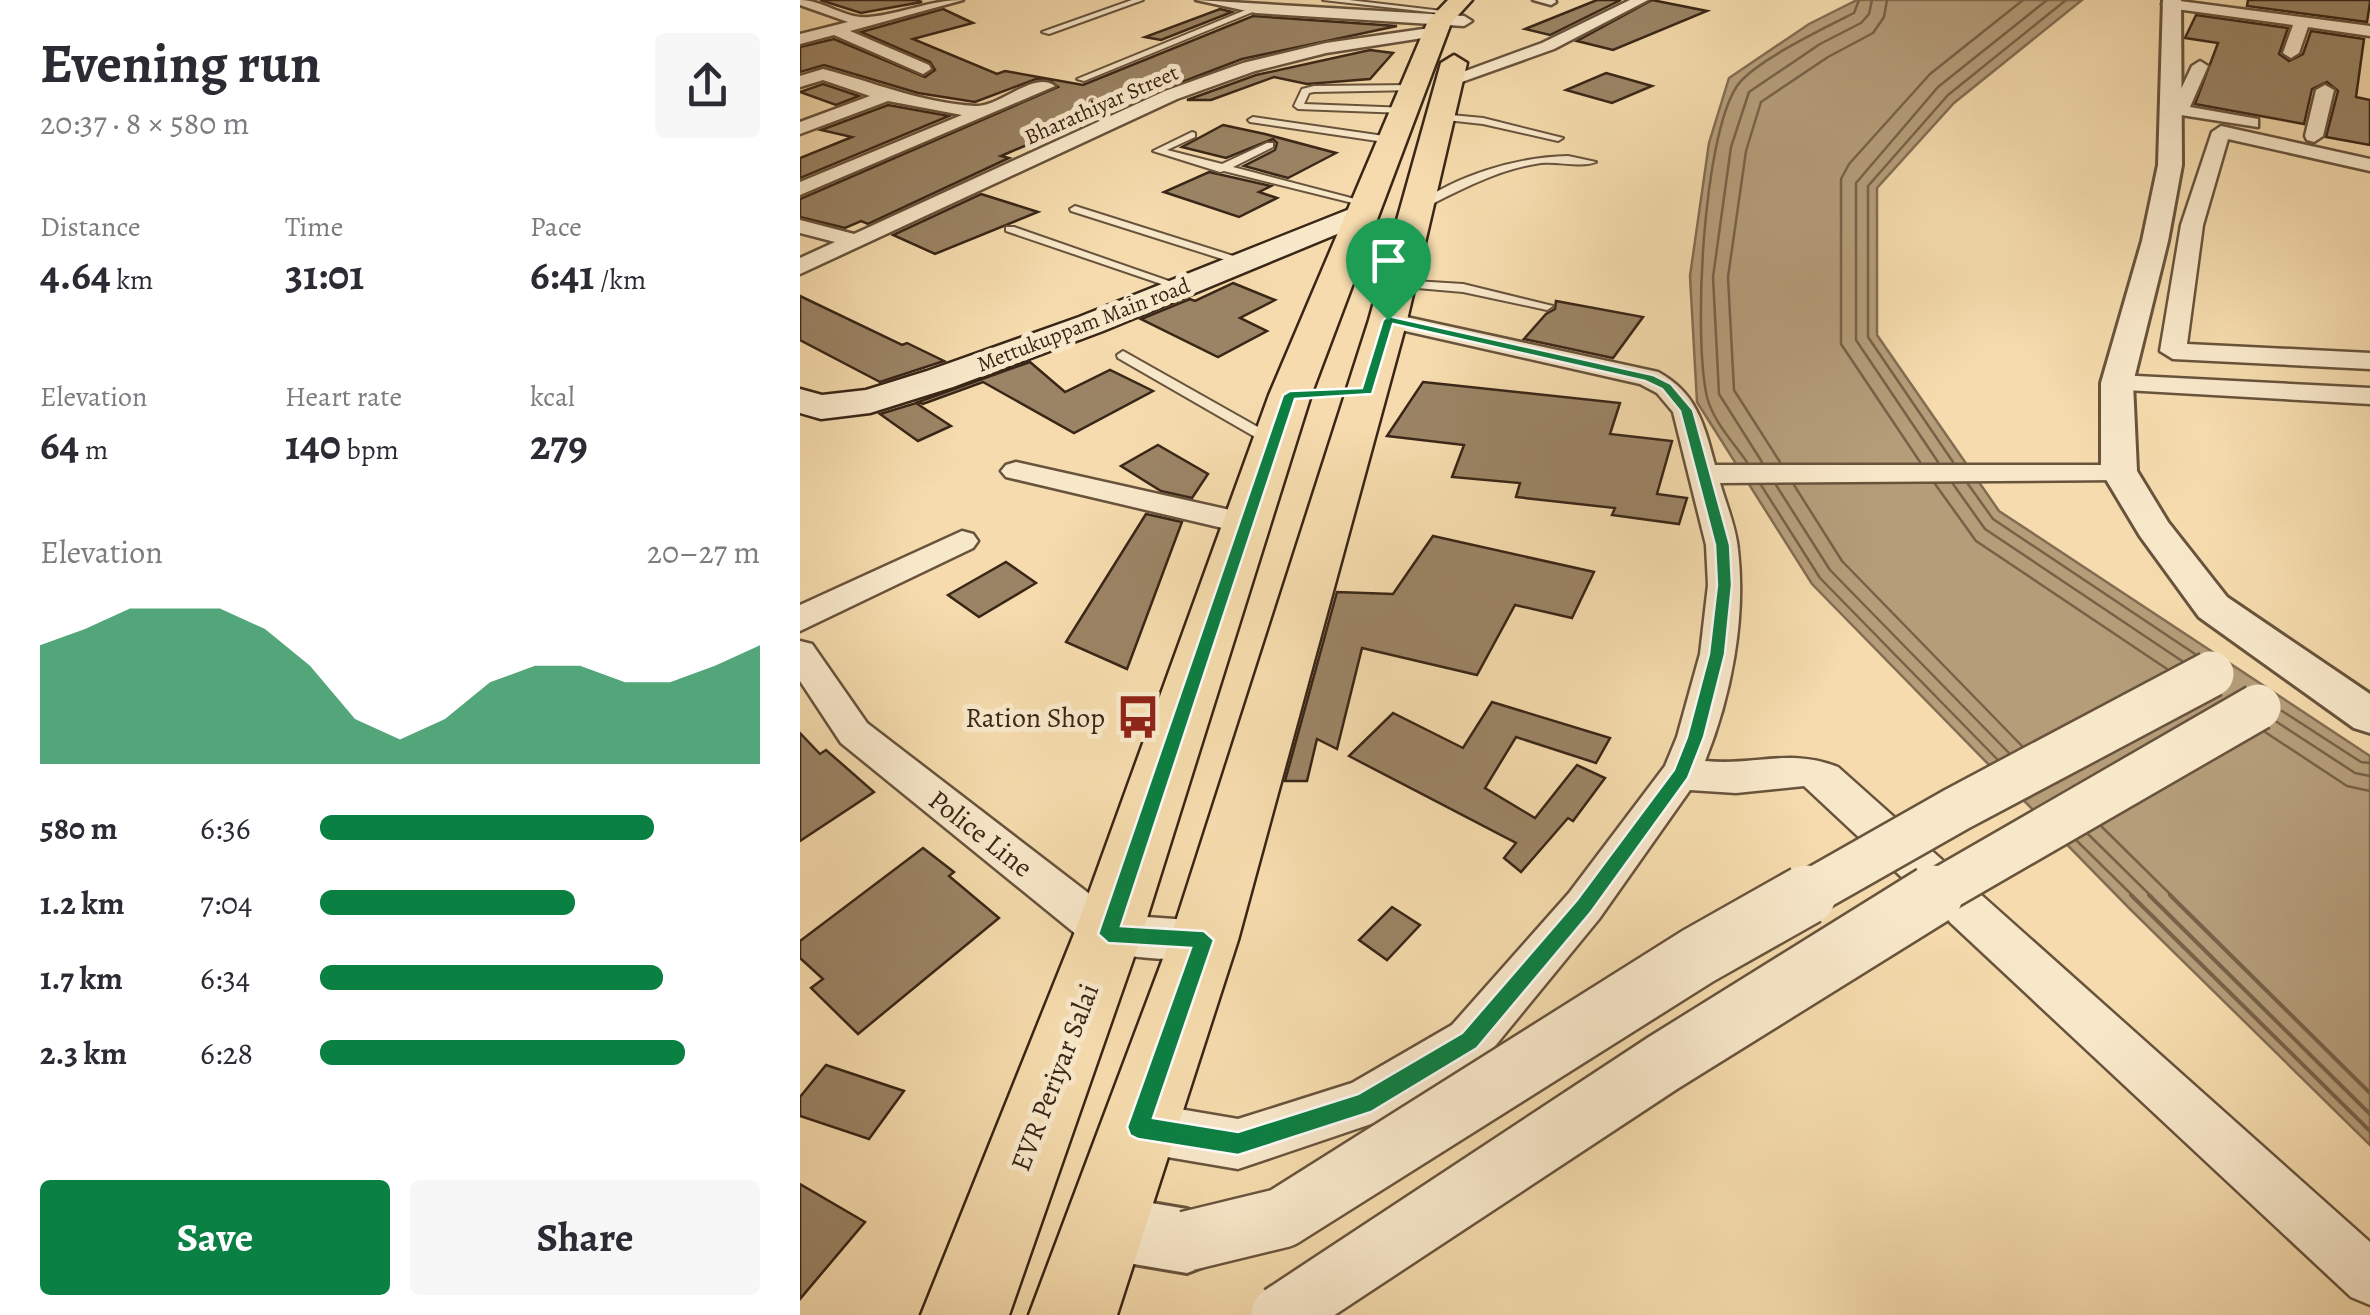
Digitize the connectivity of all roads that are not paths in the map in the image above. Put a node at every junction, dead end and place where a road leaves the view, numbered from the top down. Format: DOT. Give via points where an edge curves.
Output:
graph roads {
  1 [pos="800,0"];
  2 [pos="952,0"];
  3 [pos="1139,0"];
  4 [pos="1204,0"];
  5 [pos="1327,0"];
  6 [pos="1538,0"];
  7 [pos="1641,0"];
  8 [pos="2215,0"];
  9 [pos="1552,2"];
  10 [pos="2176,4"];
  11 [pos="1256,9"];
  12 [pos="2302,22"];
  13 [pos="864,23"];
  14 [pos="834,30"];
  15 [pos="1046,32"];
  16 [pos="2369,35"];
  17 [pos="800,39"];
  18 [pos="2176,39"];
  19 [pos="2291,53"];
  20 [pos="1439,56"];
  21 [pos="2200,66"];
  22 [pos="923,69"];
  23 [pos="1082,79"];
  24 [pos="800,82"];
  25 [pos="1046,86"];
  26 [pos="2324,90"];
  27 [pos="887,96"];
  28 [pos="2175,109"];
  29 [pos="982,113"];
  30 [pos="1254,120"];
  31 [pos="800,128"];
  32 [pos="1192,135"];
  33 [pos="2314,136"];
  34 [pos="1558,138"];
  35 [pos="1270,145"];
  36 [pos="2370,148"];
  37 [pos="1591,162"];
  38 [pos="2370,164"];
  39 [pos="1220,168"];
  40 [pos="800,189"];
  41 [pos="1381,208"];
  42 [pos="1075,209"];
  43 [pos="800,226"];
  44 [pos="1010,229"];
  45 [pos="855,242"];
  46 [pos="1242,262"];
  47 [pos="800,268"];
  48 [pos="1180,288"];
  49 [pos="1393,302"];
  50 [pos="1547,306"];
  51 [pos="1123,355"];
  52 [pos="2370,362"];
  53 [pos="2117,384"];
  54 [pos="1367,392"];
  55 [pos="1290,395"];
  56 [pos="2370,396"];
  57 [pos="800,401"];
  58 [pos="1274,442"];
  59 [pos="1016,471"];
  60 [pos="2119,471"];
  61 [pos="1701,474"];
  62 [pos="1248,524"];
  63 [pos="962,542"];
  64 [pos="800,619"];
  65 [pos="2265,645"];
  66 [pos="800,653"];
  67 [pos="2309,676"];
  68 [pos="2370,716"];
  69 [pos="1681,773"];
  70 [pos="1108,934"];
  71 [pos="1204,940"];
  72 [pos="1138,1127"];
  73 [pos="1104,1228"];
  74 [pos="2370,1278"];
  75 [pos="965,1315"];
  76 [pos="1073,1315"];
  77 [pos="1281,1315"];
  1 -- 13 [label="street"];
  2 -- 13 [label="street"];
  3 -- 15 [label="lane"];
  4 -- 11 [label="street"];
  5 -- 20 [label="lane"];
  6 -- 9 [label="street"];
  7 -- 20 [label="street" via="1548,46"];
  8 -- 16 [label="street"];
  10 -- 12 [label="street"];
  10 -- 18 [label="street"];
  10 -- 28 [label="street"];
  11 -- 20 [label="street"];
  11 -- 23 [label="lane"];
  12 -- 16 [label="street"];
  12 -- 19 [label="street"];
  13 -- 14 [label="street"];
  14 -- 17 [label="street"];
  14 -- 22 [label="street"];
  20 -- 20 [label="lane" via="1298,106 1305,92"];
  20 -- 30 [label="lane"];
  20 -- 34 [label="lane" via="1482,121"];
  20 -- 41 [label="main road, EVR Periyar Salai"];
  20 -- 45 [label="street, Bharathiyar Street" via="1326,48 1249,67 1171,94"];
  21 -- 28 [label="street"];
  24 -- 27 [label="street" via="823,74"];
  25 -- 29 [label="street"];
  26 -- 33 [label="street"];
  27 -- 29 [label="street"];
  27 -- 31 [label="street"];
  28 -- 33 [label="street"];
  28 -- 53 [label="street" via="2155,241"];
  29 -- 40 [label="street"];
  32 -- 39 [label="lane" via="1158,151"];
  33 -- 36 [label="street"];
  35 -- 39 [label="lane"];
  37 -- 41 [label="lane" via="1558,158 1511,167"];
  38 -- 52 [label="street" via="2221,132 2192,226 2173,351"];
  39 -- 41 [label="lane"];
  41 -- 46 [label="main road, Mettukuppam Main road"];
  41 -- 49 [label="main road, EVR Periyar Salai"];
  41 -- 55 [label="main road, EVR Periyar Salai"];
  42 -- 46 [label="lane"];
  43 -- 45 [label="street"];
  44 -- 48 [label="lane"];
  45 -- 47 [label="street, Bharathiyar Street"];
  46 -- 48 [label="main road, Mettukuppam Main road"];
  48 -- 57 [label="main road, Mettukuppam Main road" via="870,401 821,407"];
  49 -- 50 [label="lane" via="1463,288"];
  49 -- 54 [label="main road, EVR Periyar Salai"];
  49 -- 61 [label="street" via="1666,386 1686,410"];
  51 -- 58 [label="lane"];
  53 -- 56 [label="street"];
  53 -- 60 [label="street"];
  54 -- 55 [label="main road"];
  54 -- 71 [label="main road, EVR Periyar Salai"];
  55 -- 58 [label="main road, EVR Periyar Salai"];
  58 -- 62 [label="main road, EVR Periyar Salai"];
  59 -- 62 [label="street"];
  60 -- 61 [label="street"];
  60 -- 65 [label="street" via="2213,607"];
  61 -- 69 [label="street" via="1722,545 1724,585 1717,654"];
  62 -- 70 [label="main road, EVR Periyar Salai"];
  63 -- 64 [label="street"];
  65 -- 67 [label="street"];
  65 -- 73 [label="street, bridge" via="1698,956 1282,1218 1186,1241"];
  66 -- 70 [label="street, Police Line" via="854,733"];
  67 -- 68 [label="street"];
  67 -- 77 [label="street, bridge" via="1954,882"];
  69 -- 72 [label="street" via="1584,906 1469,1041 1363,1104 1238,1144"];
  69 -- 74 [label="street" via="1756,778 1803,768 1824,778"];
  70 -- 71 [label="street"];
  70 -- 75 [label="main road, EVR Periyar Salai"];
  71 -- 72 [label="main road, EVR Periyar Salai"];
  72 -- 73 [label="main road, EVR Periyar Salai"];
  73 -- 76 [label="main road, EVR Periyar Salai"];
}
